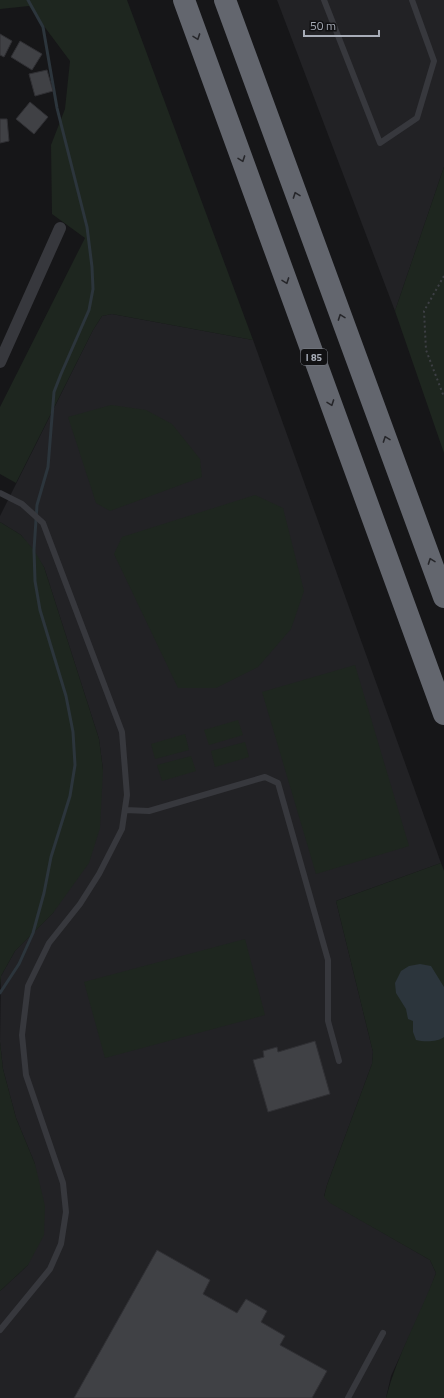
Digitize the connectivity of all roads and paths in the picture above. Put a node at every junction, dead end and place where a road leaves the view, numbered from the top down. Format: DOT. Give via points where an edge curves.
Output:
graph roads {
  1 [pos="184,0"];
  2 [pos="225,0"];
  3 [pos="324,0"];
  4 [pos="412,0"];
  5 [pos="60,228"];
  6 [pos="444,276"];
  7 [pos="0,362"];
  8 [pos="444,397"];
  9 [pos="0,493"];
  10 [pos="444,597"];
  11 [pos="444,714"];
  12 [pos="125,810"];
  13 [pos="339,1061"];
  14 [pos="0,1330"];
  15 [pos="383,1333"];
  16 [pos="348,1398"];
  1 -- 11 [label="highway, I 85, one-way"];
  10 -- 2 [label="highway, one-way"];
  3 -- 4 [label="lane" via="380,143 417,118 434,61"];
  5 -- 7 [label="street"];
  6 -- 8 [label="path" via="424,311 426,350"];
  9 -- 12 [label="lane" via="22,504 43,523 122,732 127,795"];
  12 -- 13 [label="lane" via="149,811 265,777 278,783 328,960 328,1021"];
  12 -- 14 [label="lane" via="122,829 99,874 80,904 49,943 28,986 22,1035 26,1075 63,1183 66,1212 61,1244 50,1269"];
  15 -- 16 [label="lane"];
}
